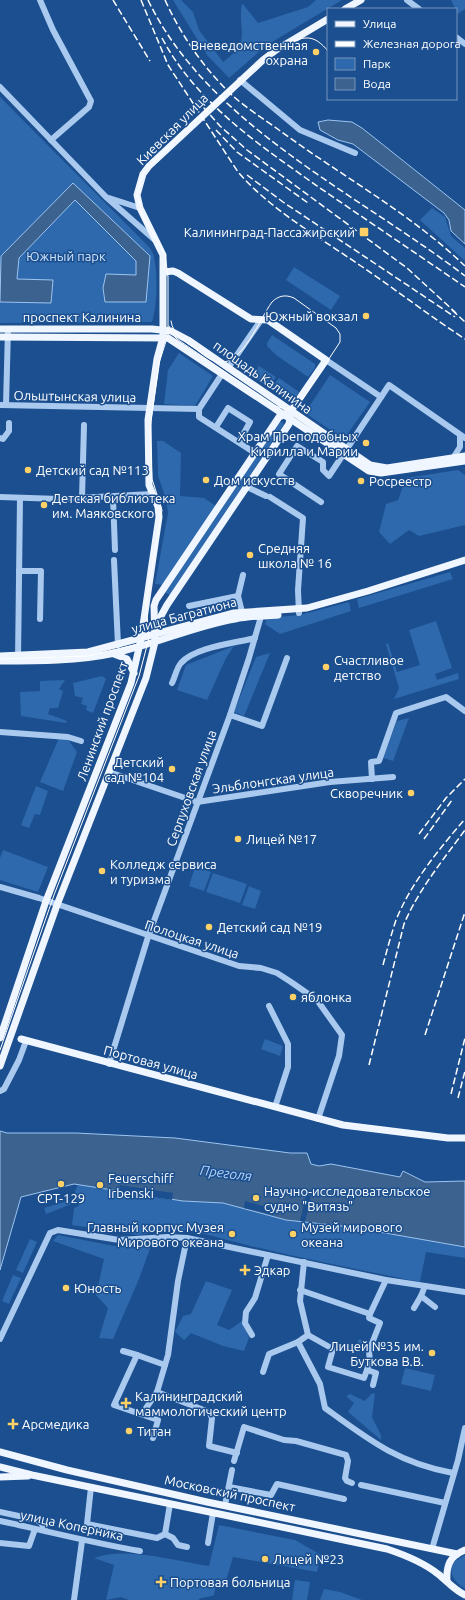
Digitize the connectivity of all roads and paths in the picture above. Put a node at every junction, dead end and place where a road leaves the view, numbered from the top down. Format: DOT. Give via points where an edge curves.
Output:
graph roads {
  1 [pos="40,0"];
  2 [pos="362,0"];
  3 [pos="407,0"];
  4 [pos="347,8"];
  5 [pos="418,8"];
  6 [pos="327,21"];
  7 [pos="457,38"];
  8 [pos="465,44"];
  9 [pos="240,80"];
  10 [pos="0,87"];
  11 [pos="51,140"];
  12 [pos="354,153"];
  13 [pos="106,197"];
  14 [pos="140,208"];
  15 [pos="159,244"];
  16 [pos="164,272"];
  17 [pos="261,320"];
  18 [pos="0,329"];
  19 [pos="8,329"];
  20 [pos="163,329"];
  21 [pos="0,337"];
  22 [pos="8,337"];
  23 [pos="163,337"];
  24 [pos="326,360"];
  25 [pos="228,368"];
  26 [pos="222,374"];
  27 [pos="381,396"];
  28 [pos="3,405"];
  29 [pos="150,408"];
  30 [pos="199,409"];
  31 [pos="288,415"];
  32 [pos="9,423"];
  33 [pos="84,425"];
  34 [pos="216,427"];
  35 [pos="463,436"];
  36 [pos="0,438"];
  37 [pos="239,442"];
  38 [pos="344,452"];
  39 [pos="255,453"];
  40 [pos="465,456"];
  41 [pos="453,458"];
  42 [pos="465,461"];
  43 [pos="247,487"];
  44 [pos="152,494"];
  45 [pos="113,496"];
  46 [pos="0,497"];
  47 [pos="20,498"];
  48 [pos="82,498"];
  49 [pos="321,502"];
  50 [pos="115,550"];
  51 [pos="114,560"];
  52 [pos="465,560"];
  53 [pos="465,565"];
  54 [pos="19,571"];
  55 [pos="243,575"];
  56 [pos="238,596"];
  57 [pos="189,606"];
  58 [pos="298,611"];
  59 [pos="242,612"];
  60 [pos="261,613"];
  61 [pos="40,619"];
  62 [pos="156,625"];
  63 [pos="155,638"];
  64 [pos="255,638"];
  65 [pos="141,639"];
  66 [pos="118,645"];
  67 [pos="140,646"];
  68 [pos="113,654"];
  69 [pos="0,656"];
  70 [pos="287,658"];
  71 [pos="18,659"];
  72 [pos="0,661"];
  73 [pos="134,673"];
  74 [pos="172,683"];
  75 [pos="465,711"];
  76 [pos="230,715"];
  77 [pos="0,732"];
  78 [pos="81,740"];
  79 [pos="109,772"];
  80 [pos="393,777"];
  81 [pos="372,779"];
  82 [pos="197,802"];
  83 [pos="0,887"];
  84 [pos="46,901"];
  85 [pos="57,905"];
  86 [pos="148,937"];
  87 [pos="269,1006"];
  88 [pos="7,1020"];
  89 [pos="0,1025"];
  90 [pos="14,1027"];
  91 [pos="0,1038"];
  92 [pos="23,1040"];
  93 [pos="6,1050"];
  94 [pos="109,1064"];
  95 [pos="0,1066"];
  96 [pos="0,1091"];
  97 [pos="275,1107"];
  98 [pos="318,1119"];
  99 [pos="465,1138"];
  100 [pos="186,1238"];
  101 [pos="268,1255"];
  102 [pos="304,1262"];
  103 [pos="386,1280"];
  104 [pos="425,1286"];
  105 [pos="300,1290"];
  106 [pos="465,1292"];
  107 [pos="421,1296"];
  108 [pos="435,1307"];
  109 [pos="414,1308"];
  110 [pos="370,1314"];
  111 [pos="308,1335"];
  112 [pos="252,1336"];
  113 [pos="0,1339"];
  114 [pos="298,1342"];
  115 [pos="123,1351"];
  116 [pos="137,1355"];
  117 [pos="165,1365"];
  118 [pos="367,1370"];
  119 [pos="263,1372"];
  120 [pos="372,1385"];
  121 [pos="158,1389"];
  122 [pos="142,1414"];
  123 [pos="465,1428"];
  124 [pos="153,1438"];
  125 [pos="0,1452"];
  126 [pos="238,1454"];
  127 [pos="234,1461"];
  128 [pos="0,1467"];
  129 [pos="232,1470"];
  130 [pos="454,1473"];
  131 [pos="32,1475"];
  132 [pos="0,1477"];
  133 [pos="352,1483"];
  134 [pos="361,1485"];
  135 [pos="229,1487"];
  136 [pos="91,1488"];
  137 [pos="162,1492"];
  138 [pos="344,1499"];
  139 [pos="160,1501"];
  140 [pos="445,1503"];
  141 [pos="170,1504"];
  142 [pos="225,1505"];
  143 [pos="0,1512"];
  144 [pos="213,1513"];
  145 [pos="0,1521"];
  146 [pos="35,1529"];
  147 [pos="46,1531"];
  148 [pos="165,1534"];
  149 [pos="82,1541"];
  150 [pos="0,1543"];
  151 [pos="208,1543"];
  152 [pos="187,1547"];
  153 [pos="432,1549"];
  154 [pos="465,1550"];
  155 [pos="140,1551"];
  156 [pos="457,1554"];
  157 [pos="447,1581"];
  158 [pos="465,1596"];
  159 [pos="74,1600"];
  1 -- 11 [label="street" via="91,101 90,107"];
  2 -- 4 [label="main road"];
  3 -- 5 [label="street"];
  6 -- 9 [label="main road, Киевская улица" via="276,50"];
  7 -- 8 [label="street"];
  9 -- 12 [label="street" via="300,130"];
  9 -- 14 [label="main road, Киевская улица" via="146,169 137,195"];
  10 -- 11 [label="street"];
  11 -- 13 [label="street"];
  13 -- 14 [label="street"];
  13 -- 15 [label="street"];
  14 -- 15 [label="main road, Киевская улица"];
  15 -- 16 [label="main road, Киевская улица" via="163,255"];
  16 -- 17 [label="main road" via="178,273 251,319"];
  16 -- 20 [label="main road, Киевская улица"];
  17 -- 24 [label="main road" via="268,320"];
  17 -- 25 [label="street"];
  18 -- 19 [label="main road, проспект Калинина"];
  19 -- 20 [label="main road, проспект Калинина"];
  19 -- 22 [label="street"];
  20 -- 23 [label="main road, Ленинский проспект"];
  20 -- 25 [label="main road, площадь Калинина" via="178,334"];
  21 -- 22 [label="main road, проспект Калинина"];
  22 -- 23 [label="main road, проспект Калинина"];
  22 -- 28 [label="street"];
  23 -- 26 [label="main road" via="177,343"];
  23 -- 29 [label="main road, Ленинский проспект"];
  24 -- 27 [label="street"];
  24 -- 31 [label="main road, Ленинский проспект"];
  25 -- 31 [label="main road, площадь Калинина"];
  26 -- 30 [label="street"];
  26 -- 31 [label="main road"];
  27 -- 35 [label="street" via="389,385"];
  27 -- 38 [label="street"];
  28 -- 29 [label="street, Ольштынская улица"];
  29 -- 30 [label="street, Ольштынская улица"];
  29 -- 44 [label="main road, Ленинский проспект" via="149,461"];
  30 -- 34 [label="street" via="199,417"];
  31 -- 38 [label="main road, площадь Калинина"];
  31 -- 39 [label="main road, Ленинский проспект" via="279,417"];
  31 -- 43 [label="main road, Ленинский проспект" via="289,424"];
  32 -- 36 [label="street" via="9,431"];
  33 -- 48 [label="street"];
  34 -- 37 [label="street"];
  34 -- 37 [label="street" via="228,408 250,422"];
  35 -- 41 [label="street"];
  37 -- 39 [label="street"];
  38 -- 41 [label="main road, площадь Калинина" via="381,468"];
  38 -- 42 [label="main road, площадь Калинина" via="369,471 381,473"];
  38 -- 49 [label="street" via="330,476 323,470 323,462 297,446 279,474"];
  39 -- 62 [label="main road, Ленинский проспект" via="158,597 154,606"];
  40 -- 41 [label="main road, площадь Калинина"];
  43 -- 58 [label="street" via="268,496 303,518"];
  43 -- 62 [label="main road, Ленинский проспект"];
  44 -- 45 [label="street"];
  44 -- 65 [label="main road, Ленинский проспект" via="158,506 159,518"];
  45 -- 48 [label="street"];
  45 -- 50 [label="street"];
  46 -- 47 [label="street"];
  47 -- 48 [label="street"];
  47 -- 54 [label="street"];
  51 -- 66 [label="street"];
  52 -- 58 [label="main road, улица Багратиона"];
  53 -- 58 [label="main road, улица Багратиона" via="353,600"];
  54 -- 61 [label="street" via="41,571"];
  54 -- 71 [label="street"];
  55 -- 56 [label="street"];
  56 -- 57 [label="street"];
  56 -- 59 [label="street"];
  58 -- 60 [label="main road, улица Багратиона"];
  59 -- 60 [label="main road, улица Багратиона"];
  59 -- 63 [label="main road, улица Багратиона"];
  60 -- 63 [label="main road, улица Багратиона"];
  60 -- 64 [label="street, Серпуховская улица"];
  62 -- 63 [label="main road, Ленинский проспект"];
  63 -- 65 [label="main road, улица Багратиона"];
  63 -- 67 [label="main road, улица Багратиона"];
  63 -- 79 [label="main road, Ленинский проспект" via="146,678"];
  64 -- 74 [label="street" via="212,647 190,656 181,663"];
  64 -- 76 [label="street, Серпуховская улица"];
  65 -- 66 [label="main road, улица Багратиона"];
  65 -- 67 [label="main road, Ленинский проспект"];
  66 -- 71 [label="main road, улица Багратиона" via="76,653"];
  67 -- 68 [label="main road, улица Багратиона"];
  67 -- 73 [label="main road, Ленинский проспект"];
  68 -- 71 [label="main road, улица Багратиона" via="76,659"];
  68 -- 73 [label="main road" via="128,659"];
  69 -- 71 [label="main road, улица Багратиона"];
  70 -- 76 [label="street" via="262,726"];
  71 -- 72 [label="main road, улица Багратиона"];
  73 -- 84 [label="main road, Ленинский проспект"];
  75 -- 81 [label="street" via="446,697 396,713 379,761 371,762"];
  76 -- 82 [label="street, Серпуховская улица"];
  77 -- 78 [label="street"];
  79 -- 82 [label="street, Эльблонгская улица"];
  79 -- 85 [label="main road, Ленинский проспект"];
  80 -- 81 [label="street, Эльблонгская улица"];
  81 -- 82 [label="street, Эльблонгская улица" via="330,782"];
  82 -- 86 [label="street, Серпуховская улица"];
  83 -- 84 [label="street, Полоцкая улица"];
  84 -- 85 [label="street, Полоцкая улица"];
  84 -- 88 [label="main road, Ленинский проспект"];
  85 -- 86 [label="street, Полоцкая улица"];
  85 -- 90 [label="main road, Ленинский проспект"];
  86 -- 94 [label="street, Серпуховская улица"];
  86 -- 98 [label="street, Полоцкая улица" via="239,966 261,968 277,973 318,1000 342,1035 340,1052"];
  87 -- 97 [label="street" via="288,1044 288,1067"];
  88 -- 89 [label="street"];
  88 -- 91 [label="main road, Ленинский проспект"];
  90 -- 92 [label="main road"];
  90 -- 93 [label="main road, Ленинский проспект"];
  92 -- 93 [label="main road"];
  92 -- 94 [label="main road, Портовая улица"];
  92 -- 96 [label="street" via="19,1060"];
  93 -- 95 [label="main road, Ленинский проспект"];
  94 -- 97 [label="main road, Портовая улица"];
  97 -- 98 [label="main road, Портовая улица"];
  98 -- 99 [label="main road, Портовая улица" via="343,1126"];
  100 -- 101 [label="street"];
  100 -- 113 [label="street" via="168,1236 128,1240 58,1230 50,1233"];
  100 -- 117 [label="street"];
  101 -- 102 [label="street"];
  101 -- 112 [label="street" via="255,1298 246,1312 246,1323"];
  102 -- 103 [label="street"];
  102 -- 105 [label="street"];
  103 -- 104 [label="street"];
  103 -- 110 [label="street"];
  104 -- 106 [label="street"];
  104 -- 107 [label="street"];
  105 -- 110 [label="street"];
  105 -- 111 [label="street"];
  107 -- 108 [label="street"];
  107 -- 109 [label="street"];
  110 -- 118 [label="street" via="369,1318 380,1323 370,1351"];
  111 -- 114 [label="street"];
  111 -- 118 [label="street" via="333,1349 328,1367 364,1378"];
  114 -- 119 [label="street" via="269,1354"];
  114 -- 130 [label="street" via="320,1384 325,1408 396,1456"];
  115 -- 116 [label="street"];
  116 -- 117 [label="street"];
  116 -- 122 [label="street" via="114,1405"];
  117 -- 121 [label="street"];
  118 -- 120 [label="street" via="376,1373"];
  121 -- 122 [label="street"];
  121 -- 126 [label="street" via="209,1412 212,1418 209,1446"];
  122 -- 124 [label="street" via="158,1420"];
  123 -- 130 [label="street"];
  125 -- 137 [label="main road, Московский проспект"];
  126 -- 127 [label="street"];
  126 -- 133 [label="street" via="244,1427 346,1455 348,1461 345,1478"];
  128 -- 131 [label="main road, Московский проспект"];
  129 -- 135 [label="street"];
  130 -- 140 [label="street"];
  131 -- 132 [label="main road"];
  131 -- 136 [label="main road, Московский проспект"];
  134 -- 140 [label="street"];
  135 -- 138 [label="street, Московский проспект" via="271,1495 277,1484"];
  135 -- 142 [label="street"];
  136 -- 139 [label="main road, Московский проспект"];
  136 -- 148 [label="street" via="87,1524 157,1538"];
  137 -- 139 [label="main road"];
  137 -- 142 [label="main road, Московский проспект"];
  139 -- 141 [label="main road, Московский проспект"];
  140 -- 153 [label="street"];
  141 -- 144 [label="main road, Московский проспект"];
  141 -- 148 [label="street"];
  142 -- 153 [label="main road, Московский проспект"];
  143 -- 147 [label="street" via="37,1520"];
  144 -- 151 [label="street"];
  144 -- 157 [label="main road, Московский проспект" via="387,1549 406,1555"];
  145 -- 146 [label="street, улица Коперника"];
  146 -- 147 [label="street, улица Коперника"];
  146 -- 150 [label="street" via="29,1546"];
  147 -- 149 [label="street, улица Коперника"];
  148 -- 152 [label="street" via="173,1538 178,1545"];
  149 -- 155 [label="street, улица Коперника"];
  149 -- 159 [label="street"];
  153 -- 156 [label="main road, Московский проспект"];
  154 -- 156 [label="main road"];
  156 -- 157 [label="main road" via="448,1564"];
  157 -- 158 [label="main road, Московский проспект"];
}
